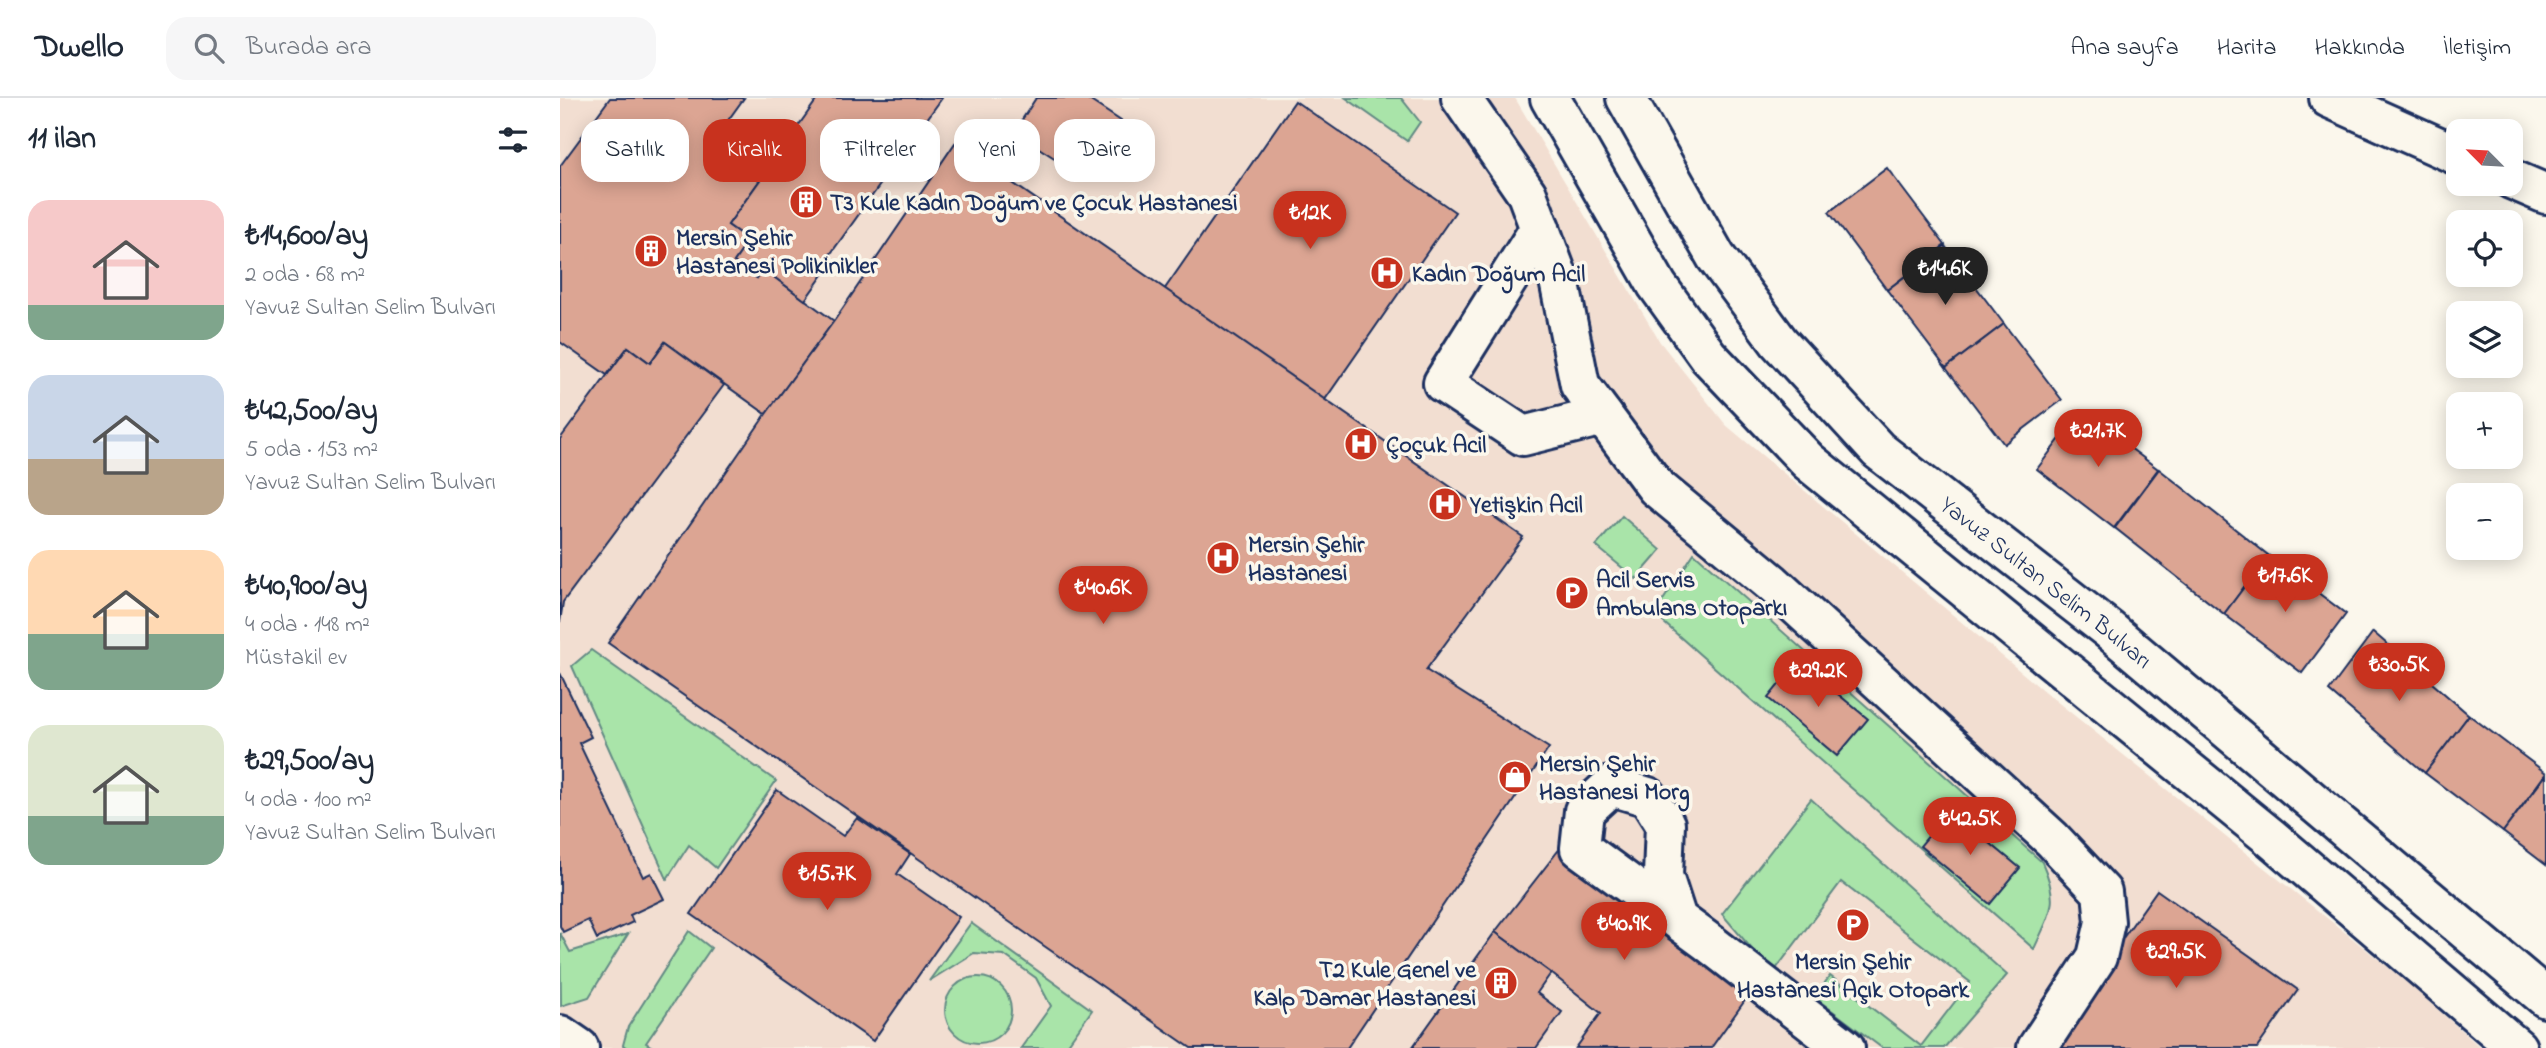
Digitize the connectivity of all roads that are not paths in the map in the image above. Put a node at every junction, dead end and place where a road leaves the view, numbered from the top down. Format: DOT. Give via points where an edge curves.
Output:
graph roads {
  1 [pos="1461,98"];
  2 [pos="1550,98"];
  3 [pos="1626,98"];
  4 [pos="2329,98"];
  5 [pos="2446,150"];
  6 [pos="2524,185"];
  7 [pos="2546,194"];
  8 [pos="1540,228"];
  9 [pos="1603,416"];
  10 [pos="1677,919"];
  11 [pos="2546,998"];
  12 [pos="560,1035"];
  13 [pos="579,1048"];
  14 [pos="1845,1048"];
  15 [pos="2036,1048"];
  16 [pos="2517,1048"];
  1 -- 8 [label="street" via="1527,194"];
  2 -- 16 [label="street" via="1657,285 1709,356 1808,461 2270,837"];
  3 -- 11 [label="street, Yavuz Sultan Selim Bulvarı" via="1716,257 1779,342 1878,450 2108,629"];
  4 -- 5 [label="street"];
  6 -- 7 [label="street"];
  8 -- 9 [label="street" via="1559,280 1580,385"];
  8 -- 9 [label="street" via="1443,383 1523,436"];
  9 -- 15 [label="street" via="1656,487 1772,583 2053,838 2102,892 2105,922 2097,957"];
  10 -- 14 [label="street"];
  12 -- 13 [label="street"];
}
